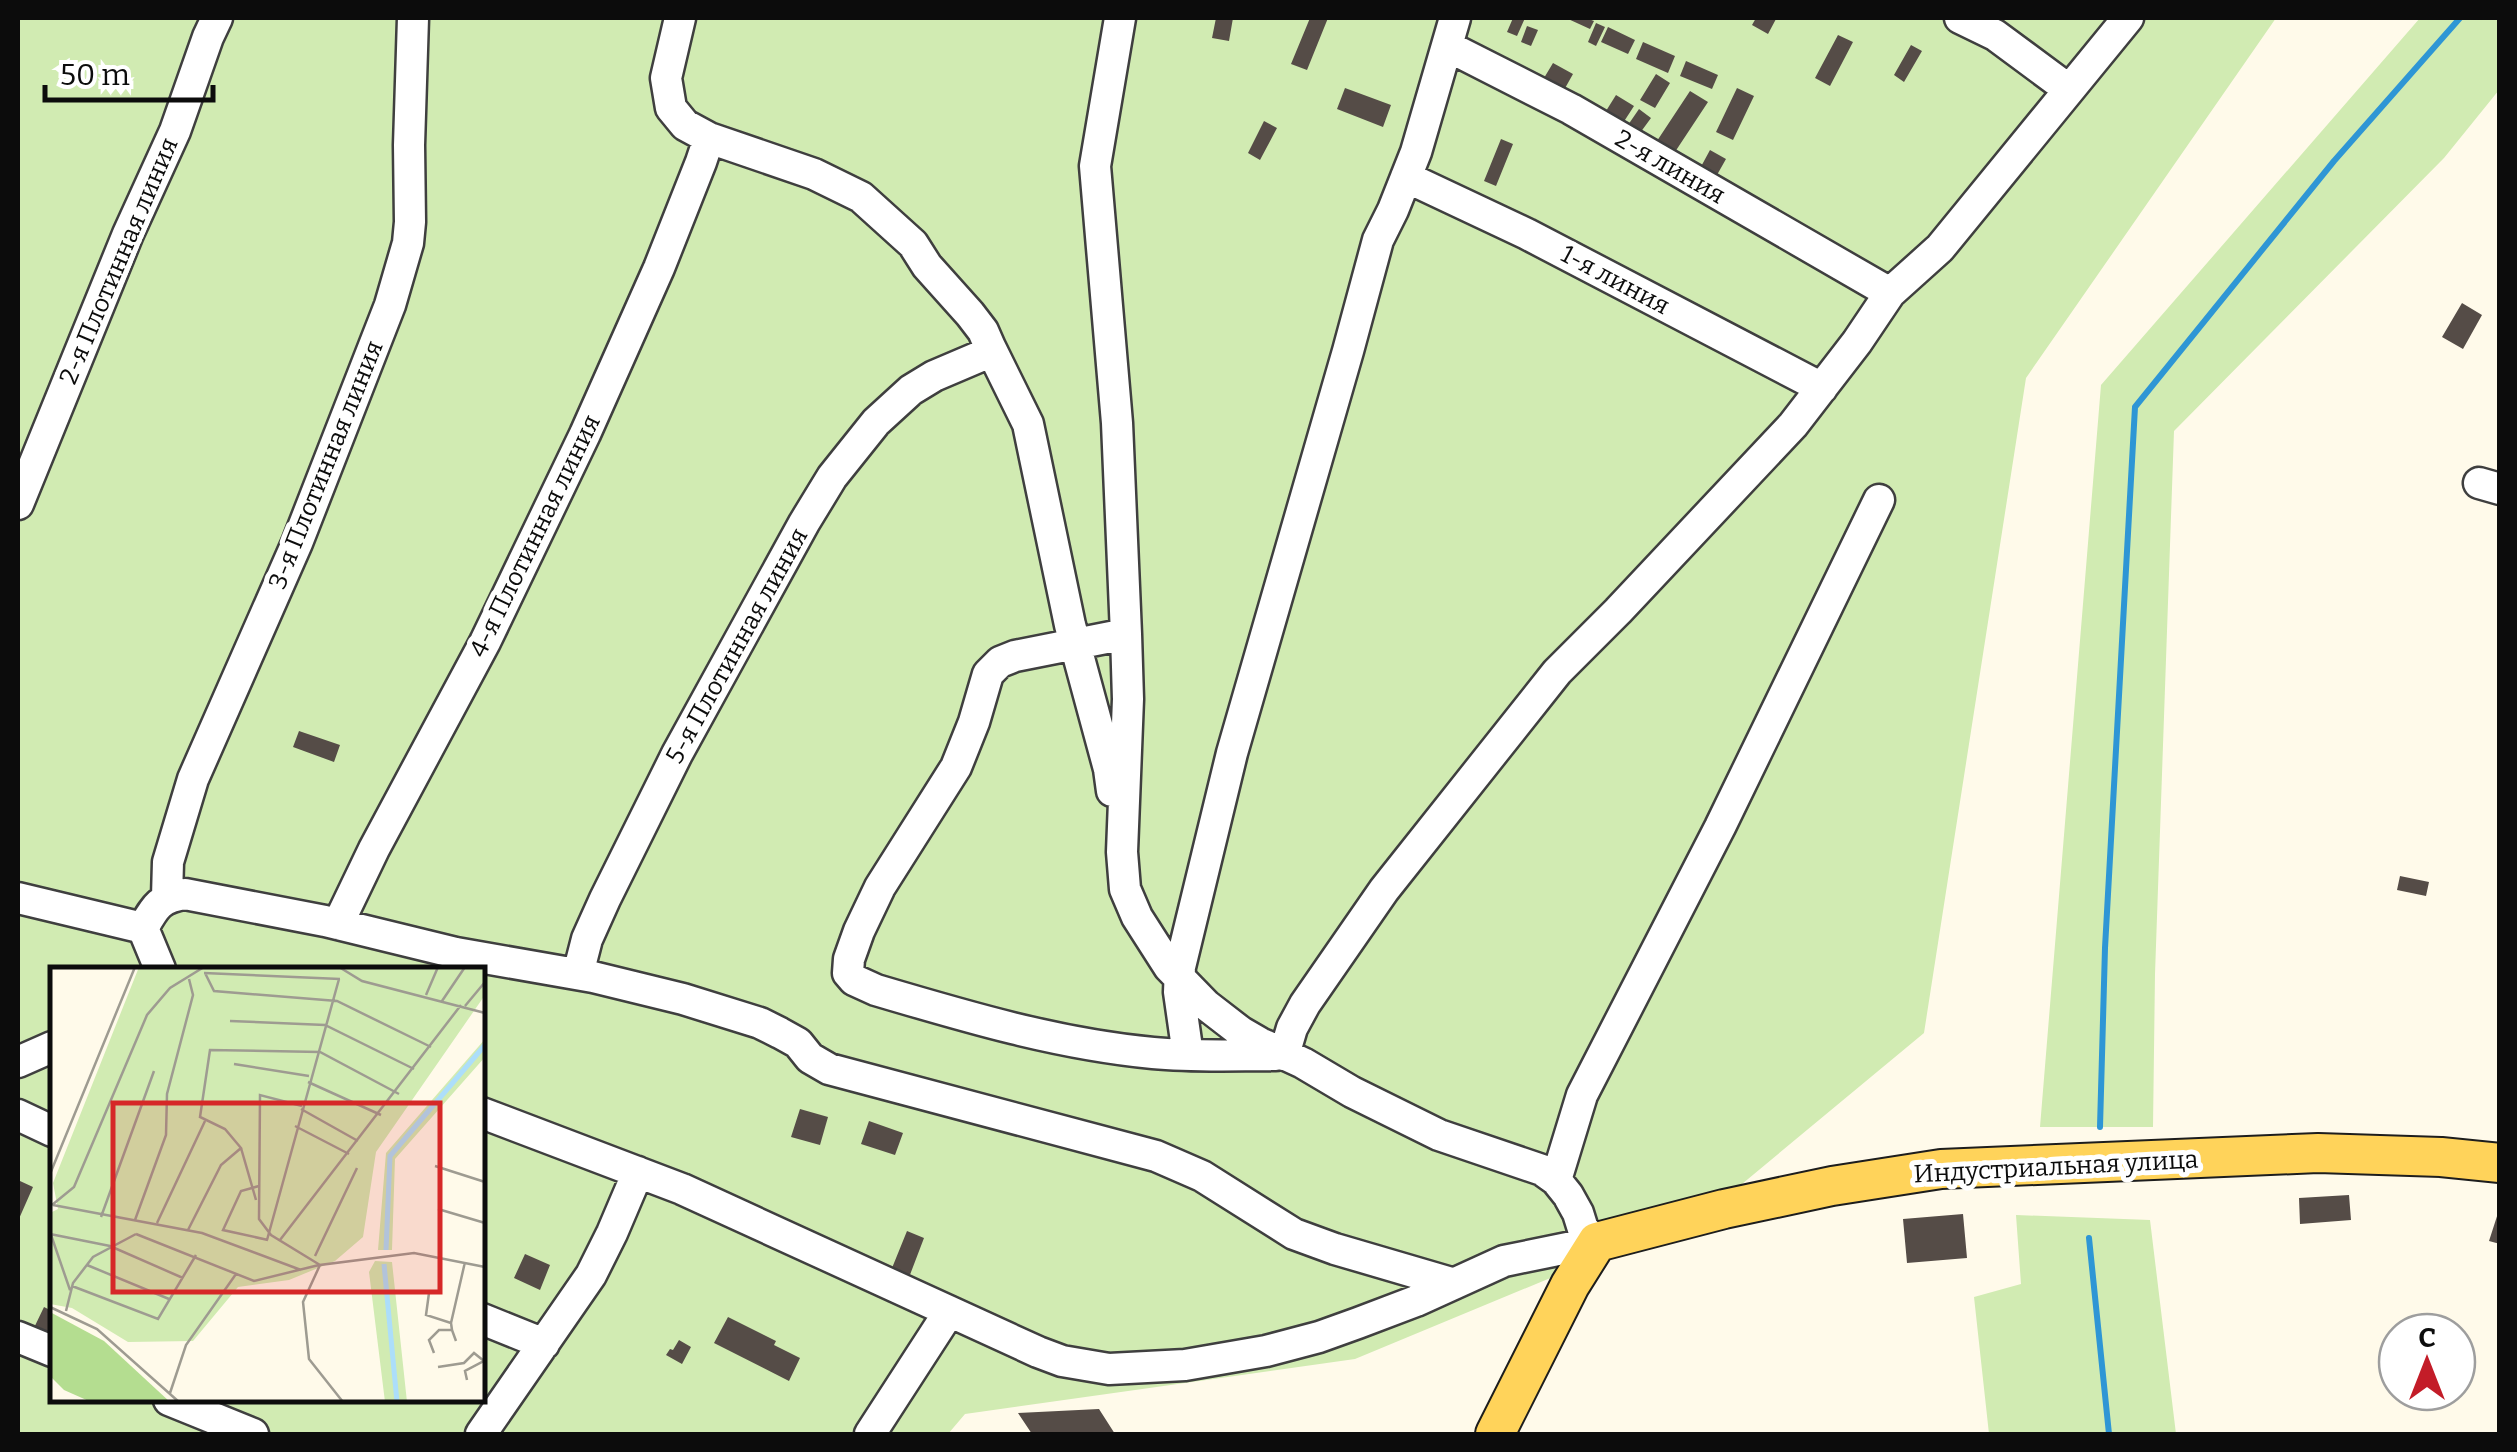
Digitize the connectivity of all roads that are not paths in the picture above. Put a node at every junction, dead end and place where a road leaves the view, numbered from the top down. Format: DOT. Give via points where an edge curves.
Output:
graph roads {
  1 [pos="218,18"];
  2 [pos="413,18"];
  3 [pos="680,18"];
  4 [pos="1120,18"];
  5 [pos="1960,18"];
  6 [pos="2128,18"];
  7 [pos="1453,25"];
  8 [pos="2068,89"];
  9 [pos="708,138"];
  10 [pos="1406,177"];
  11 [pos="1890,293"];
  12 [pos="990,348"];
  13 [pos="1822,388"];
  14 [pos="1879,500"];
  15 [pos="18,504"];
  16 [pos="1126,634"];
  17 [pos="1074,642"];
  18 [pos="1122,852"];
  19 [pos="167,897"];
  20 [pos="18,898"];
  21 [pos="338,924"];
  22 [pos="142,928"];
  23 [pos="159,967"];
  24 [pos="578,974"];
  25 [pos="1180,979"];
  26 [pos="50,1047"];
  27 [pos="1188,1055"];
  28 [pos="1284,1055"];
  29 [pos="18,1062"];
  30 [pos="485,1114"];
  31 [pos="18,1115"];
  32 [pos="50,1131"];
  33 [pos="2500,1163"];
  34 [pos="638,1172"];
  35 [pos="1556,1180"];
  36 [pos="1597,1242"];
  37 [pos="1452,1283"];
  38 [pos="948,1312"];
  39 [pos="485,1320"];
  40 [pos="18,1337"];
  41 [pos="544,1344"];
  42 [pos="50,1350"];
  43 [pos="174,1402"];
  44 [pos="253,1434"];
  45 [pos="482,1434"];
  46 [pos="870,1434"];
  47 [pos="1495,1434"];
  1 -- 15 [label="street, 2-я Плотинная линия"];
  2 -- 19 [label="street, 3-я Плотинная линия" via="410,222 402,267 296,543 193,780 168,862"];
  3 -- 9 [label="street" via="667,93 685,125"];
  4 -- 16 [label="street" via="1095,166"];
  5 -- 8 [label="street"];
  6 -- 8 [label="street"];
  7 -- 10 [label="street"];
  7 -- 11 [label="street, 2-я линия" via="1571,109"];
  8 -- 11 [label="street" via="1940,248"];
  9 -- 12 [label="street" via="861,196 914,244"];
  9 -- 21 [label="street, 4-я Плотинная линия" via="585,434"];
  10 -- 13 [label="street, 1-я линия"];
  10 -- 25 [label="street" via="1378,240 1232,752"];
  11 -- 13 [label="street"];
  12 -- 17 [label="street" via="1028,424"];
  12 -- 24 [label="street, 5-я Плотинная линия" via="911,390 850,452 813,508 677,754 606,898"];
  13 -- 28 [label="street" via="1557,672 1384,890 1300,1014"];
  14 -- 35 [label="street" via="1582,1095"];
  16 -- 17 [label="street"];
  16 -- 18 [label="street"];
  17 -- 18 [label="street" via="1109,770"];
  17 -- 27 [label="street" via="1015,656 988,674 956,767 880,888 848,973 876,990 1020,1031"];
  18 -- 25 [label="street" via="1125,889"];
  19 -- 21 [label="street" via="185,894"];
  19 -- 22 [label="street"];
  20 -- 22 [label="street"];
  21 -- 24 [label="street"];
  22 -- 23 [label="street"];
  24 -- 37 [label="street" via="760,1023 828,1069 1156,1156 1202,1176 1294,1234"];
  25 -- 27 [label="street"];
  25 -- 28 [label="street" via="1240,1032"];
  26 -- 29 [label="street"];
  27 -- 28 [label="street"];
  28 -- 35 [label="street" via="1438,1134"];
  30 -- 34 [label="street"];
  31 -- 32 [label="street"];
  33 -- 36 [label="main road, Индустриальная улица" via="2318,1153 1941,1169 1724,1208"];
  34 -- 38 [label="street"];
  34 -- 41 [label="street" via="591,1274"];
  35 -- 36 [label="street" via="1583,1230"];
  36 -- 37 [label="street" via="1504,1261"];
  36 -- 47 [label="main road"];
  37 -- 38 [label="street" via="1319,1337 1145,1369 1062,1361"];
  38 -- 46 [label="street"];
  39 -- 41 [label="street"];
  40 -- 42 [label="street"];
  41 -- 45 [label="street"];
  43 -- 44 [label="street"];
}
